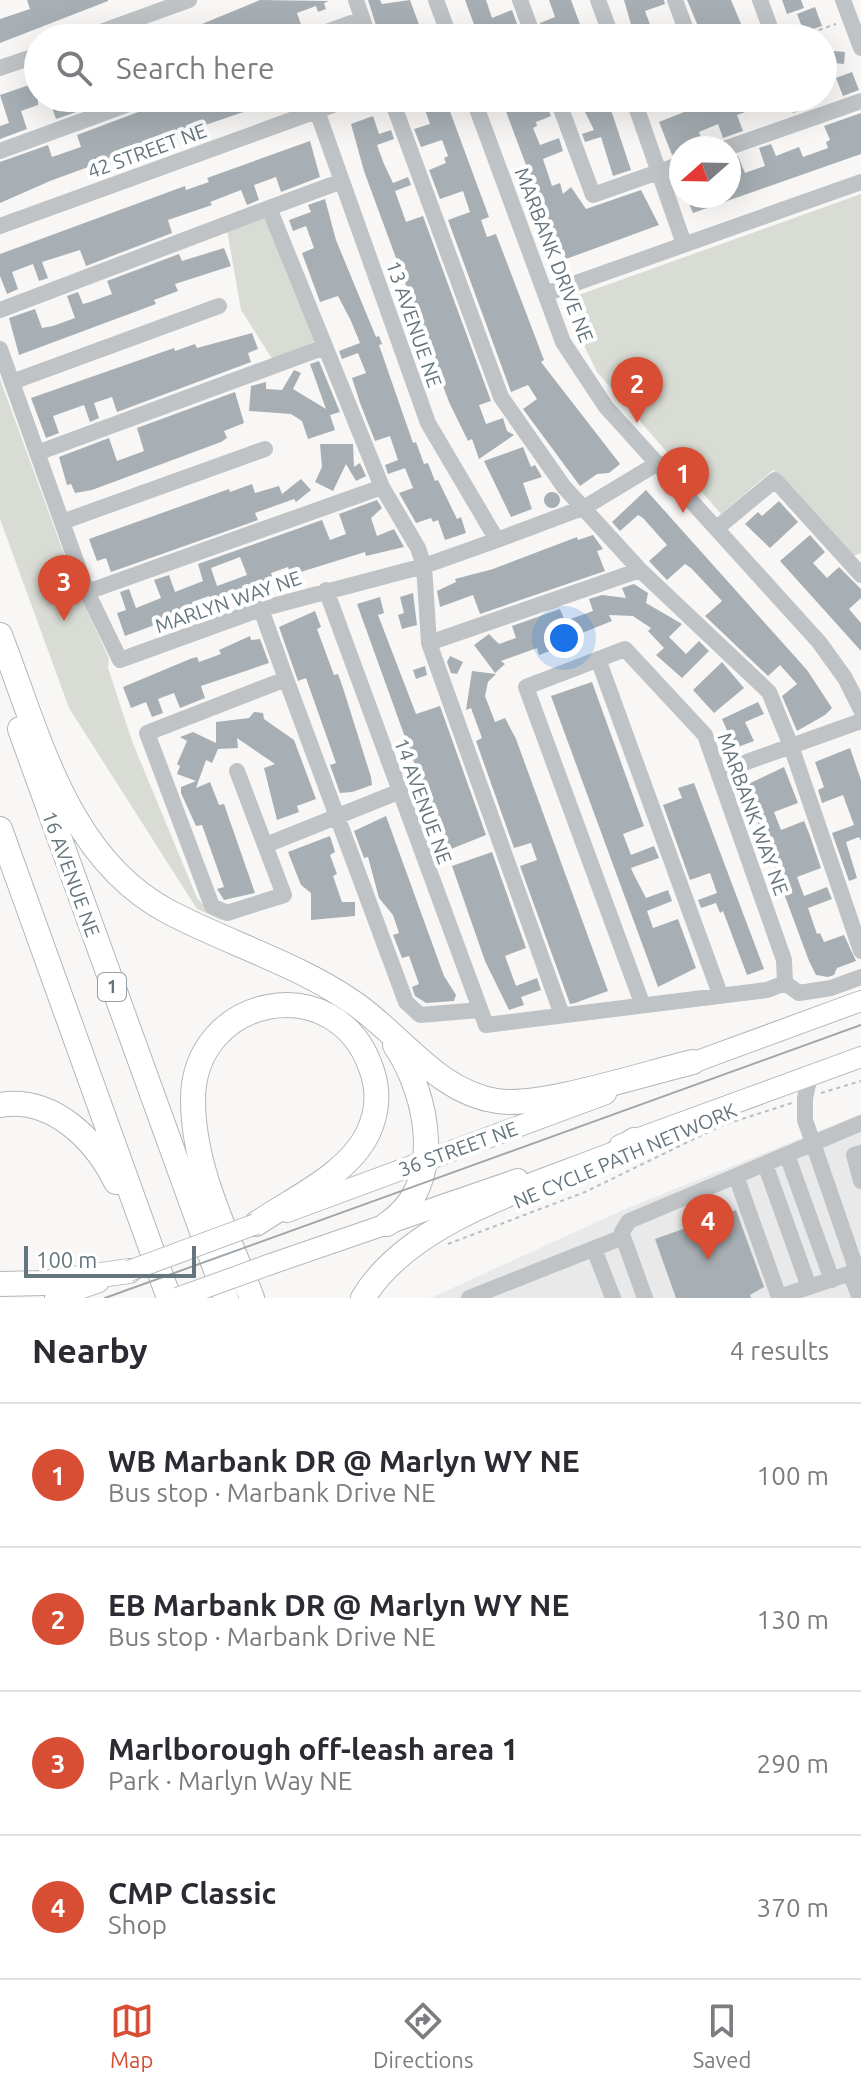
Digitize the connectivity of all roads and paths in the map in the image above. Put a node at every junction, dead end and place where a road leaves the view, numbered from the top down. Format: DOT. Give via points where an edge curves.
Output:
graph roads {
  1 [pos="189,0"];
  2 [pos="356,0"];
  3 [pos="436,0"];
  4 [pos="520,0"];
  5 [pos="598,0"];
  6 [pos="675,0"];
  7 [pos="760,0"];
  8 [pos="843,0"];
  9 [pos="850,18"];
  10 [pos="362,19"];
  11 [pos="123,24"];
  12 [pos="348,24"];
  13 [pos="364,24"];
  14 [pos="445,24"];
  15 [pos="529,24"];
  16 [pos="607,24"];
  17 [pos="684,24"];
  18 [pos="769,24"];
  19 [pos="834,24"];
  20 [pos="861,48"];
  21 [pos="24,60"];
  22 [pos="0,68"];
  23 [pos="861,101"];
  24 [pos="837,109"];
  25 [pos="107,112"];
  26 [pos="314,112"];
  27 [pos="317,112"];
  28 [pos="396,112"];
  29 [pos="478,112"];
  30 [pos="562,112"];
  31 [pos="642,112"];
  32 [pos="830,112"];
  33 [pos="741,143"];
  34 [pos="0,151"];
  35 [pos="669,168"];
  36 [pos="659,172"];
  37 [pos="342,181"];
  38 [pos="861,182"];
  39 [pos="269,208"];
  40 [pos="0,226"];
  41 [pos="684,244"];
  42 [pos="545,294"];
  43 [pos="219,306"];
  44 [pos="0,310"];
  45 [pos="325,347"];
  46 [pos="0,349"];
  47 [pos="12,382"];
  48 [pos="265,449"];
  49 [pos="37,453"];
  50 [pos="658,463"];
  51 [pos="382,487"];
  52 [pos="585,507"];
  53 [pos="62,522"];
  54 [pos="717,528"];
  55 [pos="497,540"];
  56 [pos="424,566"];
  57 [pos="640,570"];
  58 [pos="861,575"];
  59 [pos="326,590"];
  60 [pos="87,592"];
  61 [pos="261,609"];
  62 [pos="0,635"];
  63 [pos="429,643"];
  64 [pos="598,659"];
  65 [pos="0,674"];
  66 [pos="286,679"];
  67 [pos="861,710"];
  68 [pos="861,721"];
  69 [pos="791,746"];
  70 [pos="237,771"];
  71 [pos="719,772"];
  72 [pos="398,792"];
  73 [pos="338,814"];
  74 [pos="0,829"];
  75 [pos="266,845"];
  76 [pos="861,951"];
  77 [pos="861,977"];
  78 [pos="785,983"];
  79 [pos="720,994"];
  80 [pos="861,1001"];
  81 [pos="642,1003"];
  82 [pos="562,1015"];
  83 [pos="371,1016"];
  84 [pos="483,1018"];
  85 [pos="861,1057"];
  86 [pos="693,1062"];
  87 [pos="810,1076"];
  88 [pos="861,1081"];
  89 [pos="805,1098"];
  90 [pos="0,1105"];
  91 [pos="861,1123"];
  92 [pos="634,1140"];
  93 [pos="814,1144"];
  94 [pos="858,1154"];
  95 [pos="787,1155"];
  96 [pos="424,1161"];
  97 [pos="765,1164"];
  98 [pos="736,1176"];
  99 [pos="861,1181"];
  100 [pos="256,1224"];
  101 [pos="387,1224"];
  102 [pos="623,1237"];
  103 [pos="446,1244"];
  104 [pos="594,1249"];
  105 [pos="129,1271"];
  106 [pos="856,1272"];
  107 [pos="832,1280"];
  108 [pos="0,1284"];
  109 [pos="809,1287"];
  110 [pos="170,1296"];
  111 [pos="55,1298"];
  112 [pos="226,1298"];
  113 [pos="252,1298"];
  114 [pos="363,1298"];
  115 [pos="469,1298"];
  116 [pos="613,1298"];
  117 [pos="645,1298"];
  118 [pos="860,1298"];
  1 -- 11 [label="street"];
  2 -- 10 [label="street"];
  3 -- 14 [label="street"];
  4 -- 15 [label="street"];
  5 -- 16 [label="street"];
  6 -- 17 [label="street"];
  7 -- 18 [label="street"];
  8 -- 9 [label="street"];
  9 -- 19 [label="path"];
  9 -- 20 [label="street"];
  10 -- 12 [label="street"];
  10 -- 13 [label="street"];
  21 -- 22 [label="street"];
  23 -- 24 [label="street"];
  25 -- 34 [label="street"];
  26 -- 40 [label="street, 42 STREET NE"];
  27 -- 37 [label="street, 13 AVENUE NE"];
  28 -- 52 [label="street" via="501,397 564,487"];
  29 -- 42 [label="street, MARBANK DRIVE NE"];
  30 -- 36 [label="street" via="593,195"];
  31 -- 36 [label="street"];
  32 -- 33 [label="street"];
  35 -- 36 [label="street"];
  36 -- 41 [label="street"];
  37 -- 39 [label="street"];
  37 -- 55 [label="street, 13 AVENUE NE" via="428,423"];
  38 -- 41 [label="street"];
  39 -- 44 [label="street"];
  39 -- 45 [label="street"];
  41 -- 42 [label="street"];
  42 -- 50 [label="street, MARBANK DRIVE NE" via="563,342 583,375"];
  43 -- 47 [label="street"];
  45 -- 49 [label="street"];
  45 -- 51 [label="street"];
  46 -- 47 [label="street, MARLYN WAY NE"];
  47 -- 49 [label="street, MARLYN WAY NE"];
  48 -- 53 [label="street"];
  49 -- 53 [label="street, MARLYN WAY NE"];
  50 -- 52 [label="street, MARLYN WAY NE"];
  50 -- 54 [label="street, MARBANK DRIVE NE"];
  51 -- 56 [label="street"];
  51 -- 60 [label="street"];
  52 -- 55 [label="street, MARLYN WAY NE"];
  52 -- 57 [label="street"];
  53 -- 60 [label="street, MARLYN WAY NE"];
  54 -- 58 [label="street" via="775,480"];
  54 -- 67 [label="street, MARBANK DRIVE NE" via="819,642"];
  55 -- 56 [label="street, MARLYN WAY NE"];
  56 -- 59 [label="street, MARLYN WAY NE"];
  56 -- 63 [label="street"];
  57 -- 63 [label="street"];
  57 -- 69 [label="street" via="769,692"];
  59 -- 61 [label="street, MARLYN WAY NE"];
  59 -- 72 [label="street, 14 AVENUE NE"];
  60 -- 61 [label="street, MARLYN WAY NE" via="120,660"];
  61 -- 66 [label="street"];
  62 -- 83 [label="highway" via="63,793 90,845 113,873 166,911 320,983"];
  63 -- 82 [label="street"];
  64 -- 71 [label="street, MARBANK WAY NE" via="625,649 705,735"];
  64 -- 79 [label="street"];
  64 -- 81 [label="street, MARBANK WAY NE" via="526,687"];
  65 -- 112 [label="highway, 16 AVENUE NE / 1"];
  66 -- 73 [label="street"];
  66 -- 75 [label="street" via="147,733 212,906 227,913 284,895"];
  68 -- 69 [label="street"];
  69 -- 71 [label="street"];
  69 -- 76 [label="street"];
  70 -- 75 [label="street"];
  71 -- 78 [label="street, MARBANK WAY NE" via="784,960"];
  72 -- 73 [label="street"];
  72 -- 84 [label="street, 14 AVENUE NE"];
  73 -- 75 [label="street"];
  73 -- 84 [label="street" via="406,1002 420,1015"];
  74 -- 110 [label="highway"];
  77 -- 78 [label="street" via="799,993"];
  78 -- 79 [label="street"];
  79 -- 81 [label="street"];
  80 -- 86 [label="main road, 36 STREET NE"];
  81 -- 82 [label="street"];
  82 -- 84 [label="street"];
  83 -- 86 [label="highway" via="443,1080 470,1095 500,1102 535,1100"];
  83 -- 96 [label="highway" via="390,1037 414,1080 425,1125"];
  85 -- 87 [label="main road"];
  86 -- 96 [label="main road, 36 STREET NE"];
  87 -- 89 [label="street"];
  87 -- 92 [label="main road"];
  88 -- 89 [label="path, NE CYCLE PATH NETWORK"];
  89 -- 93 [label="street" via="805,1120"];
  89 -- 103 [label="path, NE CYCLE PATH NETWORK" via="723,1125 585,1192"];
  90 -- 110 [label="highway" via="42,1108 68,1122 92,1146 112,1175 150,1266"];
  91 -- 93 [label="street"];
  92 -- 101 [label="main road"];
  92 -- 114 [label="highway" via="614,1154 464,1215 399,1256"];
  93 -- 95 [label="street"];
  93 -- 106 [label="street"];
  94 -- 99 [label="street"];
  95 -- 97 [label="street"];
  95 -- 107 [label="street"];
  96 -- 100 [label="main road, 36 STREET NE"];
  96 -- 101 [label="highway" via="408,1207"];
  97 -- 98 [label="street"];
  97 -- 109 [label="street"];
  98 -- 102 [label="street" via="629,1221"];
  98 -- 109 [label="street" via="779,1297"];
  100 -- 105 [label="main road, 36 STREET NE, bridge"];
  100 -- 113 [label="highway" via="342,1164 369,1132 376,1108 374,1076 363,1049 344,1026 303,1006 256,1009 226,1025 206,1051 195,1080 201,1159"];
  101 -- 110 [label="main road, bridge"];
  102 -- 104 [label="street"];
  102 -- 117 [label="street"];
  104 -- 115 [label="street"];
  104 -- 116 [label="street"];
  105 -- 108 [label="highway"];
  105 -- 111 [label="main road, 36 STREET NE"];
  106 -- 107 [label="street"];
  106 -- 118 [label="street"];
  107 -- 109 [label="street"];
}
